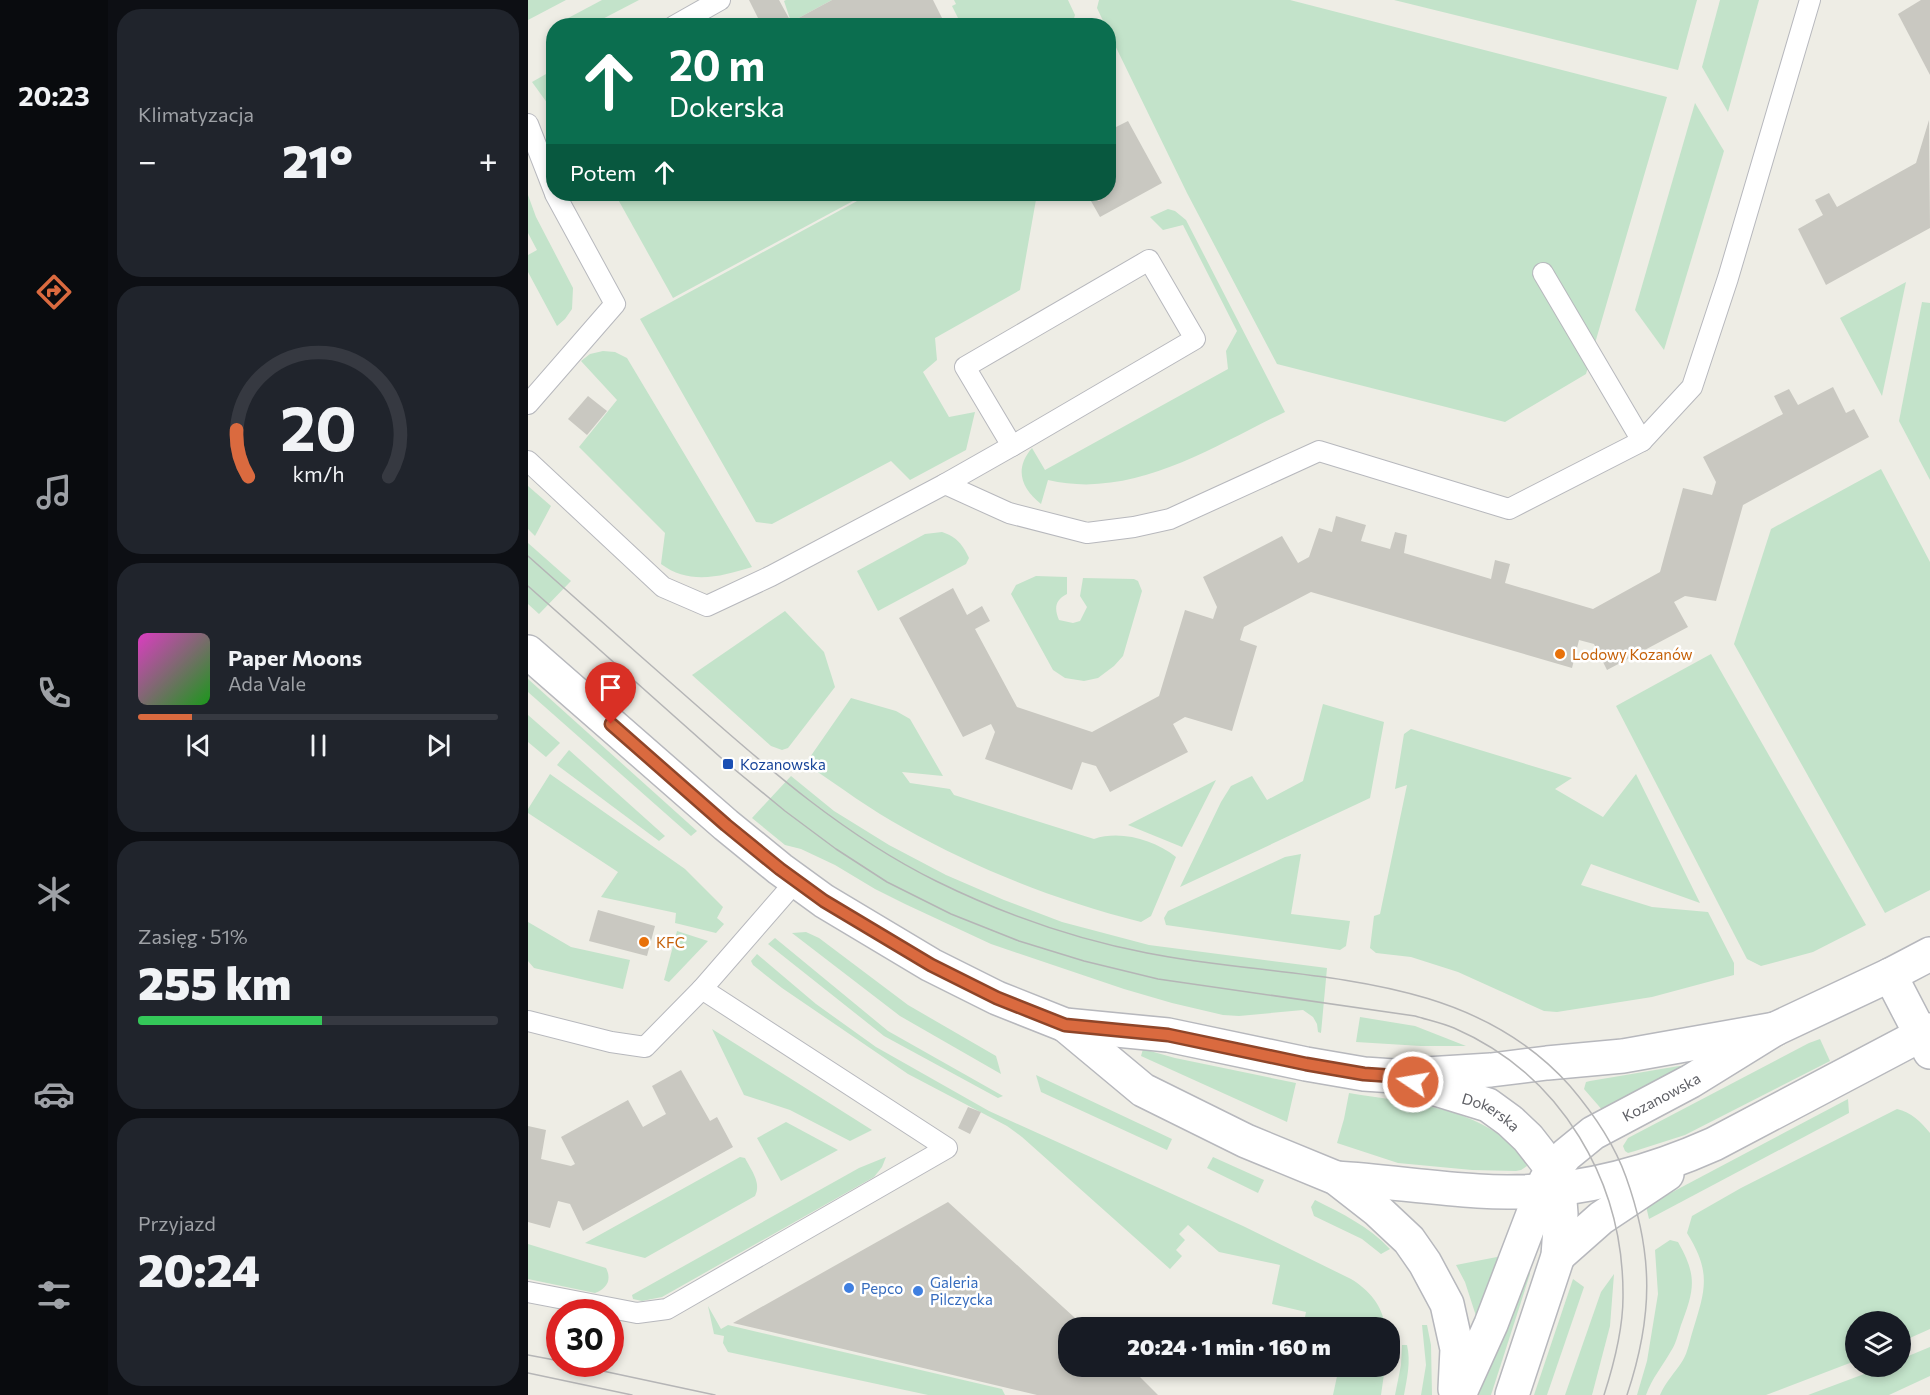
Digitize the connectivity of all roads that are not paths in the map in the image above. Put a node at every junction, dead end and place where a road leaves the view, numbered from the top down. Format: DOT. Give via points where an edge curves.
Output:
graph roads {
  1 [pos="720,0"];
  2 [pos="1810,0"];
  3 [pos="688,18"];
  4 [pos="528,124"];
  5 [pos="546,168"];
  6 [pos="561,201"];
  7 [pos="1543,273"];
  8 [pos="528,405"];
  9 [pos="1642,441"];
  10 [pos="1012,446"];
  11 [pos="528,462"];
  12 [pos="945,484"];
  13 [pos="528,652"];
  14 [pos="796,881"];
  15 [pos="1930,954"];
  16 [pos="1890,975"];
  17 [pos="702,988"];
  18 [pos="528,1021"];
  19 [pos="1065,1025"];
  20 [pos="1775,1029"];
  21 [pos="1927,1039"];
  22 [pos="1557,1062"];
  23 [pos="1394,1076"];
  24 [pos="1714,1144"];
  25 [pos="1336,1178"];
  26 [pos="1541,1185"];
  27 [pos="1558,1256"];
  28 [pos="528,1292"];
  29 [pos="1454,1395"];
  30 [pos="1459,1395"];
  31 [pos="1512,1395"];
  1 -- 3 [label="lane"];
  2 -- 9 [label="lane" via="1692,387"];
  4 -- 5 [label="lane"];
  6 -- 8 [label="lane" via="615,304"];
  7 -- 9 [label="lane"];
  9 -- 12 [label="lane" via="1509,508 1319,451 1170,519 1087,533 1009,513"];
  10 -- 10 [label="lane" via="1196,339 1149,260 965,366"];
  10 -- 12 [label="lane"];
  11 -- 12 [label="lane" via="663,587 707,606"];
  13 -- 14 [label="street"];
  14 -- 17 [label="lane"];
  14 -- 19 [label="street" via="941,970"];
  15 -- 16 [label="street, Kozanowska"];
  16 -- 20 [label="street, Kozanowska"];
  16 -- 21 [label="street"];
  17 -- 18 [label="lane" via="645,1047"];
  17 -- 28 [label="lane" via="947,1148 667,1309 637,1312"];
  19 -- 23 [label="street" via="1168,1035 1306,1064"];
  19 -- 25 [label="street" via="1143,1090 1246,1141"];
  20 -- 22 [label="street, Kozanowska" via="1623,1056"];
  20 -- 26 [label="street, Kozanowska" via="1691,1081 1593,1133 1566,1155"];
  21 -- 24 [label="street"];
  22 -- 23 [label="street, Dokerska"];
  23 -- 26 [label="street, Dokerska" via="1488,1105 1510,1121 1528,1138"];
  24 -- 26 [label="street" via="1635,1173 1594,1183"];
  24 -- 27 [label="street" via="1612,1210"];
  25 -- 26 [label="street" via="1478,1191"];
  25 -- 29 [label="street" via="1409,1240 1425,1263 1447,1304 1457,1349"];
  26 -- 27 [label="street" via="1561,1214"];
  26 -- 30 [label="street, Kozanowska" via="1491,1324"];
  27 -- 31 [label="street"];
}
